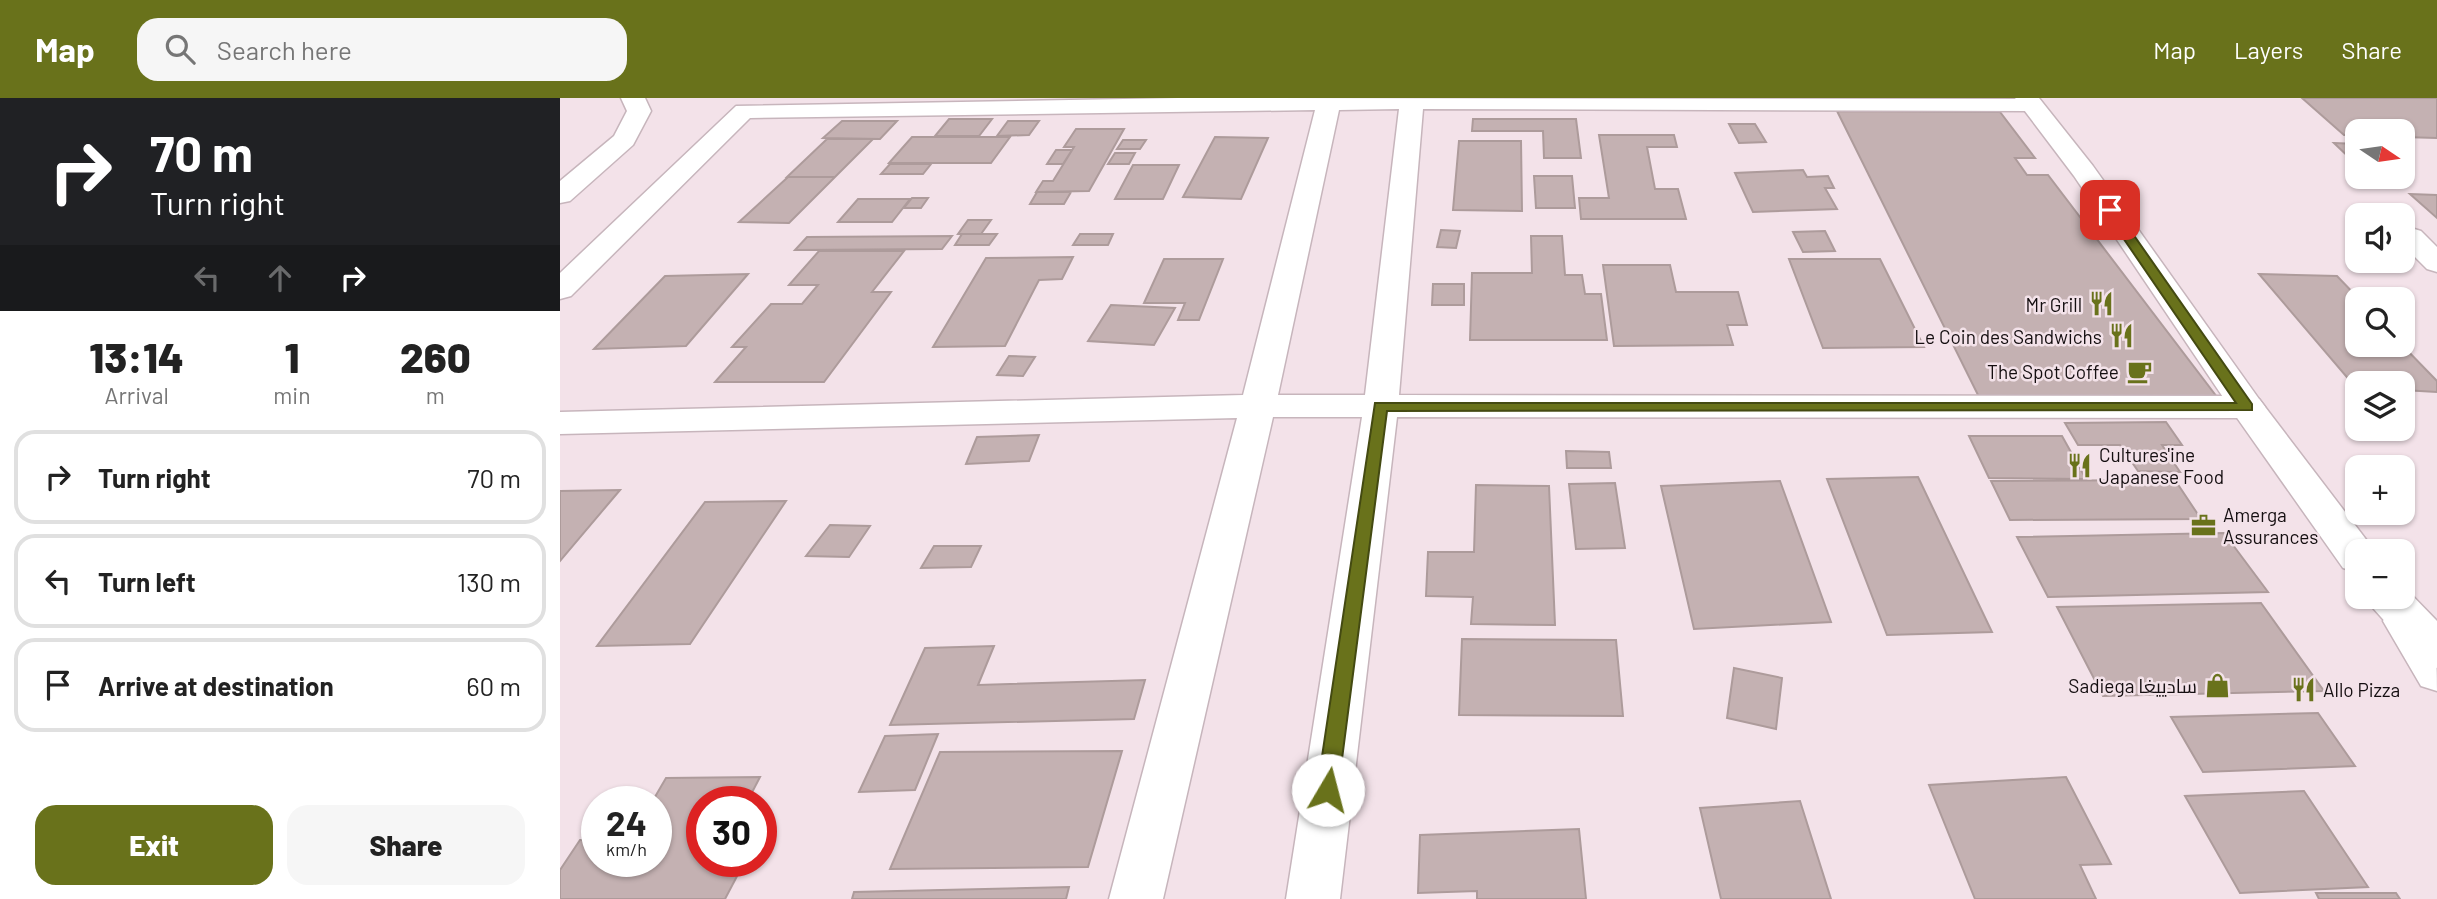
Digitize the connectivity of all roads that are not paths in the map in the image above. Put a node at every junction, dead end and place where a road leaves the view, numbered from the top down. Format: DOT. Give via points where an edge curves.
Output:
graph roads {
  1 [pos="633,98"];
  2 [pos="2029,101"];
  3 [pos="1412,102"];
  4 [pos="1329,103"];
  5 [pos="751,105"];
  6 [pos="560,195"];
  7 [pos="2415,241"];
  8 [pos="2437,263"];
  9 [pos="560,289"];
  10 [pos="1258,407"];
  11 [pos="1381,407"];
  12 [pos="2247,407"];
  13 [pos="560,423"];
  14 [pos="2345,542"];
  15 [pos="2397,609"];
  16 [pos="2398,609"];
  17 [pos="2437,650"];
  18 [pos="2437,673"];
  19 [pos="1136,899"];
  20 [pos="1313,899"];
  1 -- 6 [label="street" via="639,111 625,140"];
  2 -- 3 [label="street"];
  2 -- 12 [label="street" via="2084,172"];
  3 -- 4 [label="street"];
  3 -- 11 [label="street"];
  4 -- 5 [label="street"];
  4 -- 10 [label="street"];
  5 -- 9 [label="street"];
  7 -- 8 [label="street"];
  10 -- 11 [label="street"];
  10 -- 13 [label="street"];
  10 -- 19 [label="street"];
  11 -- 12 [label="street"];
  11 -- 20 [label="street"];
  12 -- 14 [label="street"];
  15 -- 18 [label="street"];
  16 -- 17 [label="street"];
}
